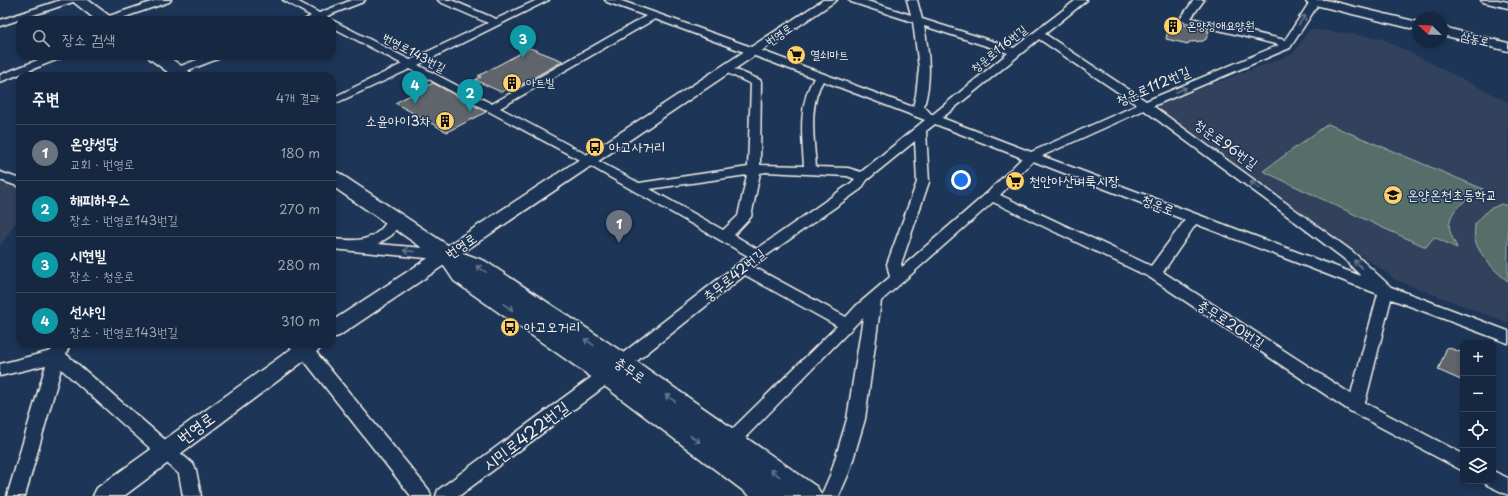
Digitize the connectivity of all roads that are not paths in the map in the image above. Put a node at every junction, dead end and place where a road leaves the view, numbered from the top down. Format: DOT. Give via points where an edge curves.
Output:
graph roads {
  1 [pos="70,0"];
  2 [pos="78,0"];
  3 [pos="166,0"];
  4 [pos="288,0"];
  5 [pos="360,0"];
  6 [pos="443,0"];
  7 [pos="544,0"];
  8 [pos="610,0"];
  9 [pos="831,0"];
  10 [pos="854,0"];
  11 [pos="912,0"];
  12 [pos="1082,0"];
  13 [pos="1199,0"];
  14 [pos="1314,0"];
  15 [pos="1486,0"];
  16 [pos="1508,5"];
  17 [pos="19,16"];
  18 [pos="100,16"];
  19 [pos="118,16"];
  20 [pos="318,16"];
  21 [pos="326,16"];
  22 [pos="654,16"];
  23 [pos="16,17"];
  24 [pos="919,20"];
  25 [pos="0,22"];
  26 [pos="496,23"];
  27 [pos="1412,24"];
  28 [pos="336,25"];
  29 [pos="1448,32"];
  30 [pos="1039,34"];
  31 [pos="1287,44"];
  32 [pos="1508,47"];
  33 [pos="754,52"];
  34 [pos="1016,52"];
  35 [pos="48,60"];
  36 [pos="162,60"];
  37 [pos="208,60"];
  38 [pos="410,65"];
  39 [pos="727,69"];
  40 [pos="19,72"];
  41 [pos="178,72"];
  42 [pos="185,72"];
  43 [pos="16,73"];
  44 [pos="820,77"];
  45 [pos="0,80"];
  46 [pos="336,100"];
  47 [pos="1145,105"];
  48 [pos="491,109"];
  49 [pos="932,119"];
  50 [pos="920,129"];
  51 [pos="1031,156"];
  52 [pos="589,160"];
  53 [pos="754,169"];
  54 [pos="810,170"];
  55 [pos="0,176"];
  56 [pos="863,177"];
  57 [pos="336,180"];
  58 [pos="16,182"];
  59 [pos="636,187"];
  60 [pos="992,196"];
  61 [pos="388,214"];
  62 [pos="1193,218"];
  63 [pos="725,236"];
  64 [pos="336,244"];
  65 [pos="359,246"];
  66 [pos="447,255"];
  67 [pos="758,255"];
  68 [pos="744,268"];
  69 [pos="1154,273"];
  70 [pos="897,278"];
  71 [pos="1386,291"];
  72 [pos="874,298"];
  73 [pos="848,325"];
  74 [pos="336,328"];
  75 [pos="1508,337"];
  76 [pos="302,348"];
  77 [pos="307,348"];
  78 [pos="60,350"];
  79 [pos="614,369"];
  80 [pos="0,370"];
  81 [pos="1356,406"];
  82 [pos="723,448"];
  83 [pos="166,451"];
  84 [pos="1460,461"];
  85 [pos="1496,481"];
  86 [pos="1508,487"];
  87 [pos="16,496"];
  88 [pos="105,496"];
  89 [pos="192,496"];
  90 [pos="422,496"];
  91 [pos="445,496"];
  92 [pos="773,496"];
  93 [pos="807,496"];
  94 [pos="830,496"];
  1 -- 17 [label="street"];
  2 -- 18 [label="main road"];
  3 -- 19 [label="street"];
  4 -- 20 [label="street"];
  5 -- 21 [label="street"];
  6 -- 26 [label="street"];
  7 -- 26 [label="street"];
  8 -- 22 [label="street, 청운로"];
  9 -- 33 [label="street, 번영로"];
  10 -- 24 [label="street"];
  11 -- 24 [label="street"];
  12 -- 30 [label="street, 청운로116번길"];
  13 -- 31 [label="street" via="1185,20"];
  14 -- 27 [label="street"];
  31 -- 14 [label="street, 청운로112번길, one-way"];
  15 -- 16 [label="street"];
  22 -- 33 [label="street, 청운로"];
  22 -- 48 [label="street"];
  23 -- 25 [label="street"];
  24 -- 34 [label="street"];
  24 -- 49 [label="street" via="924,52 923,98 918,107"];
  26 -- 38 [label="street"];
  28 -- 38 [label="street, 번영로143번길"];
  29 -- 32 [label="street, 삼동로"];
  30 -- 34 [label="street, 청운로116번길"];
  30 -- 47 [label="street, 청운로96번길"];
  47 -- 31 [label="street, 청운로112번길, one-way"];
  33 -- 39 [label="street, 번영로"];
  33 -- 44 [label="street, 청운로"];
  34 -- 49 [label="street, 청운로116번길"];
  35 -- 40 [label="street"];
  36 -- 41 [label="main road"];
  37 -- 42 [label="street"];
  38 -- 46 [label="street"];
  38 -- 48 [label="street, 번영로143번길"];
  39 -- 52 [label="street, 번영로"];
  39 -- 53 [label="street" via="756,82"];
  43 -- 45 [label="street"];
  44 -- 49 [label="street, 청운로"];
  44 -- 54 [label="street" via="814,83 808,118"];
  47 -- 51 [label="street, 청운로112번길"];
  71 -- 47 [label="street, 청운로96번길, one-way" via="1336,246"];
  48 -- 52 [label="street, 번영로143번길"];
  49 -- 50 [label="street, 충무로42번길"];
  49 -- 51 [label="street, 청운로"];
  50 -- 56 [label="street, 충무로42번길"];
  50 -- 70 [label="street" via="923,182 894,264"];
  51 -- 60 [label="street"];
  51 -- 62 [label="street, 청운로"];
  52 -- 59 [label="street"];
  52 -- 66 [label="street, 번영로"];
  53 -- 54 [label="street"];
  53 -- 59 [label="street"];
  53 -- 63 [label="street" via="744,217"];
  54 -- 56 [label="street" via="848,172"];
  55 -- 58 [label="street"];
  56 -- 67 [label="street, 충무로42번길" via="856,186"];
  57 -- 61 [label="main road, 충무로"];
  59 -- 63 [label="street"];
  60 -- 69 [label="street, 충무로20번길"];
  60 -- 70 [label="street"];
  61 -- 65 [label="street" via="393,223 388,232"];
  61 -- 66 [label="main road, 충무로"];
  62 -- 69 [label="street"];
  62 -- 71 [label="street, 청운로"];
  63 -- 67 [label="street"];
  64 -- 65 [label="street"];
  66 -- 65 [label="street, one-way"];
  66 -- 74 [label="street, 번영로"];
  66 -- 79 [label="main road, 충무로" via="462,275"];
  67 -- 68 [label="street, 충무로42번길"];
  68 -- 73 [label="street"];
  68 -- 79 [label="street, 충무로42번길"];
  69 -- 81 [label="street, 충무로20번길"];
  70 -- 72 [label="street"];
  71 -- 75 [label="street, 청운로"];
  71 -- 81 [label="street"];
  72 -- 73 [label="street"];
  72 -- 94 [label="street" via="856,419 840,473"];
  73 -- 82 [label="street"];
  76 -- 83 [label="street, 번영로"];
  77 -- 90 [label="street"];
  78 -- 80 [label="street"];
  78 -- 83 [label="street, 번영로"];
  78 -- 87 [label="street"];
  79 -- 82 [label="main road, 충무로"];
  79 -- 91 [label="street, 시민로422번길"];
  81 -- 84 [label="street, 충무로20번길"];
  82 -- 92 [label="main road, 충무로"];
  93 -- 82 [label="main road, 충무로, one-way"];
  83 -- 88 [label="street, 번영로"];
  83 -- 89 [label="street" via="187,470"];
  85 -- 86 [label="street"];
}
